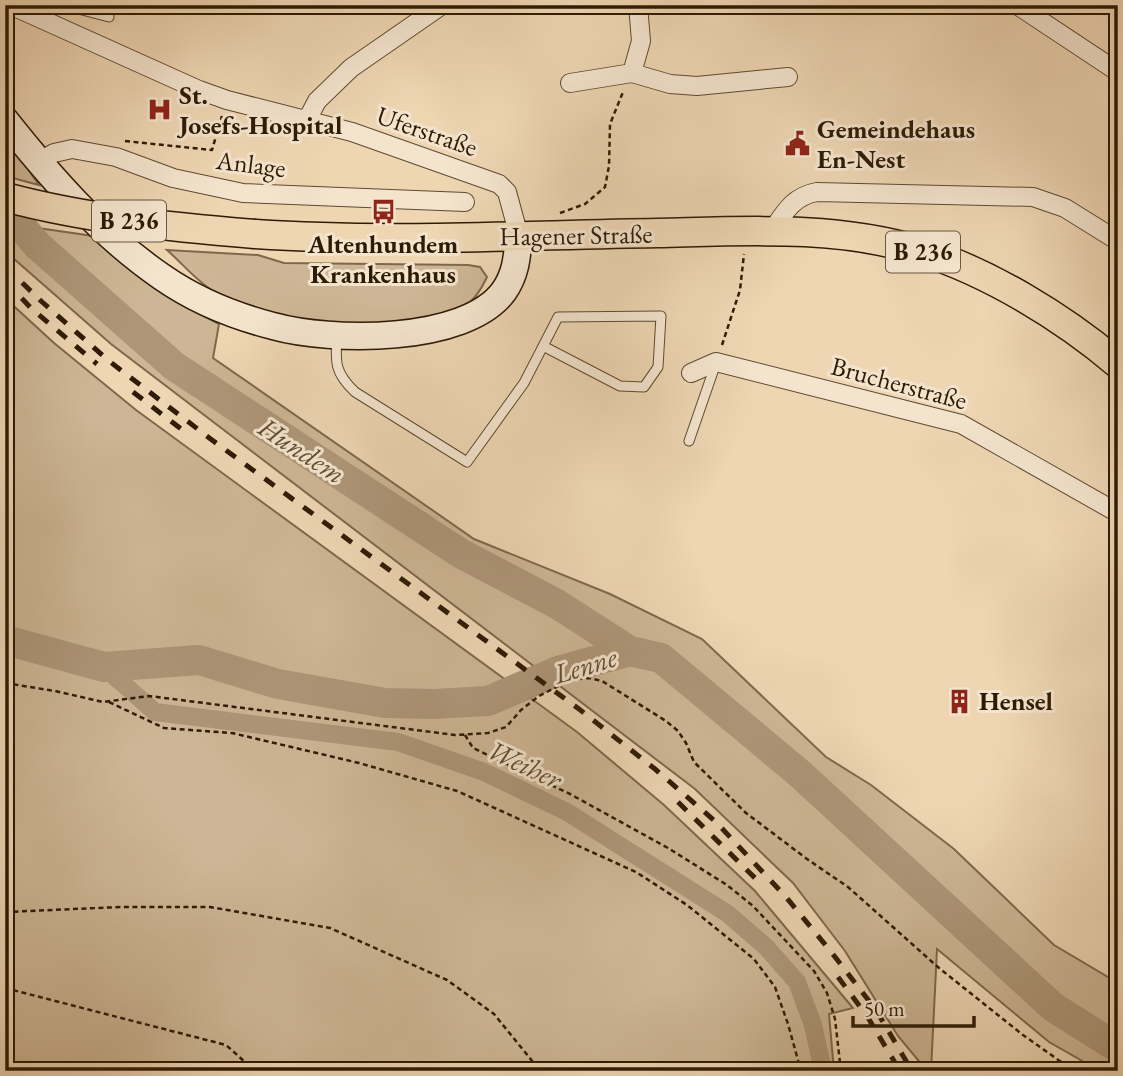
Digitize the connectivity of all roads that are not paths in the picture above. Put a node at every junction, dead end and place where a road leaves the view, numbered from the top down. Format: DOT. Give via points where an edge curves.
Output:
graph roads {
  1 [pos="63,5"];
  2 [pos="442,5"];
  3 [pos="638,5"];
  4 [pos="1017,5"];
  5 [pos="19,7"];
  6 [pos="109,17"];
  7 [pos="1118,72"];
  8 [pos="632,74"];
  9 [pos="788,77"];
  10 [pos="570,83"];
  11 [pos="5,120"];
  12 [pos="307,120"];
  13 [pos="38,162"];
  14 [pos="5,197"];
  15 [pos="464,202"];
  16 [pos="759,231"];
  17 [pos="519,236"];
  18 [pos="1118,241"];
  19 [pos="337,335"];
  20 [pos="543,346"];
  21 [pos="716,362"];
  22 [pos="1118,364"];
  23 [pos="691,373"];
  24 [pos="689,441"];
  25 [pos="1118,513"];
  1 -- 6 [label="lane"];
  2 -- 12 [label="street" via="351,68 317,101"];
  3 -- 8 [label="street" via="641,41"];
  4 -- 7 [label="street"];
  5 -- 12 [label="street, Uferstraße" via="199,90"];
  8 -- 9 [label="street" via="697,86"];
  8 -- 10 [label="street"];
  11 -- 13 [label="main road"];
  12 -- 17 [label="street, Uferstraße" via="499,184 512,204"];
  13 -- 15 [label="street, Anlage" via="72,149 243,193"];
  13 -- 19 [label="main road" via="129,251 178,287 223,310 274,327"];
  14 -- 17 [label="main road, Hagener Straße / B 236, bridge" via="161,226 255,234 343,239"];
  16 -- 17 [label="main road, Hagener Straße / B 236"];
  16 -- 18 [label="street" via="792,202 817,192 1020,196 1054,203"];
  16 -- 22 [label="main road, Hagener Straße / B 236" via="853,236 940,257 1023,298"];
  17 -- 19 [label="main road" via="514,274 498,299 477,313 416,332"];
  19 -- 20 [label="lane" via="338,371 355,392 467,462 524,383"];
  20 -- 20 [label="lane" via="558,317 661,316 658,367 645,387 620,386"];
  21 -- 23 [label="street"];
  21 -- 24 [label="lane"];
  21 -- 25 [label="street, Brucherstraße" via="961,424"];
}
